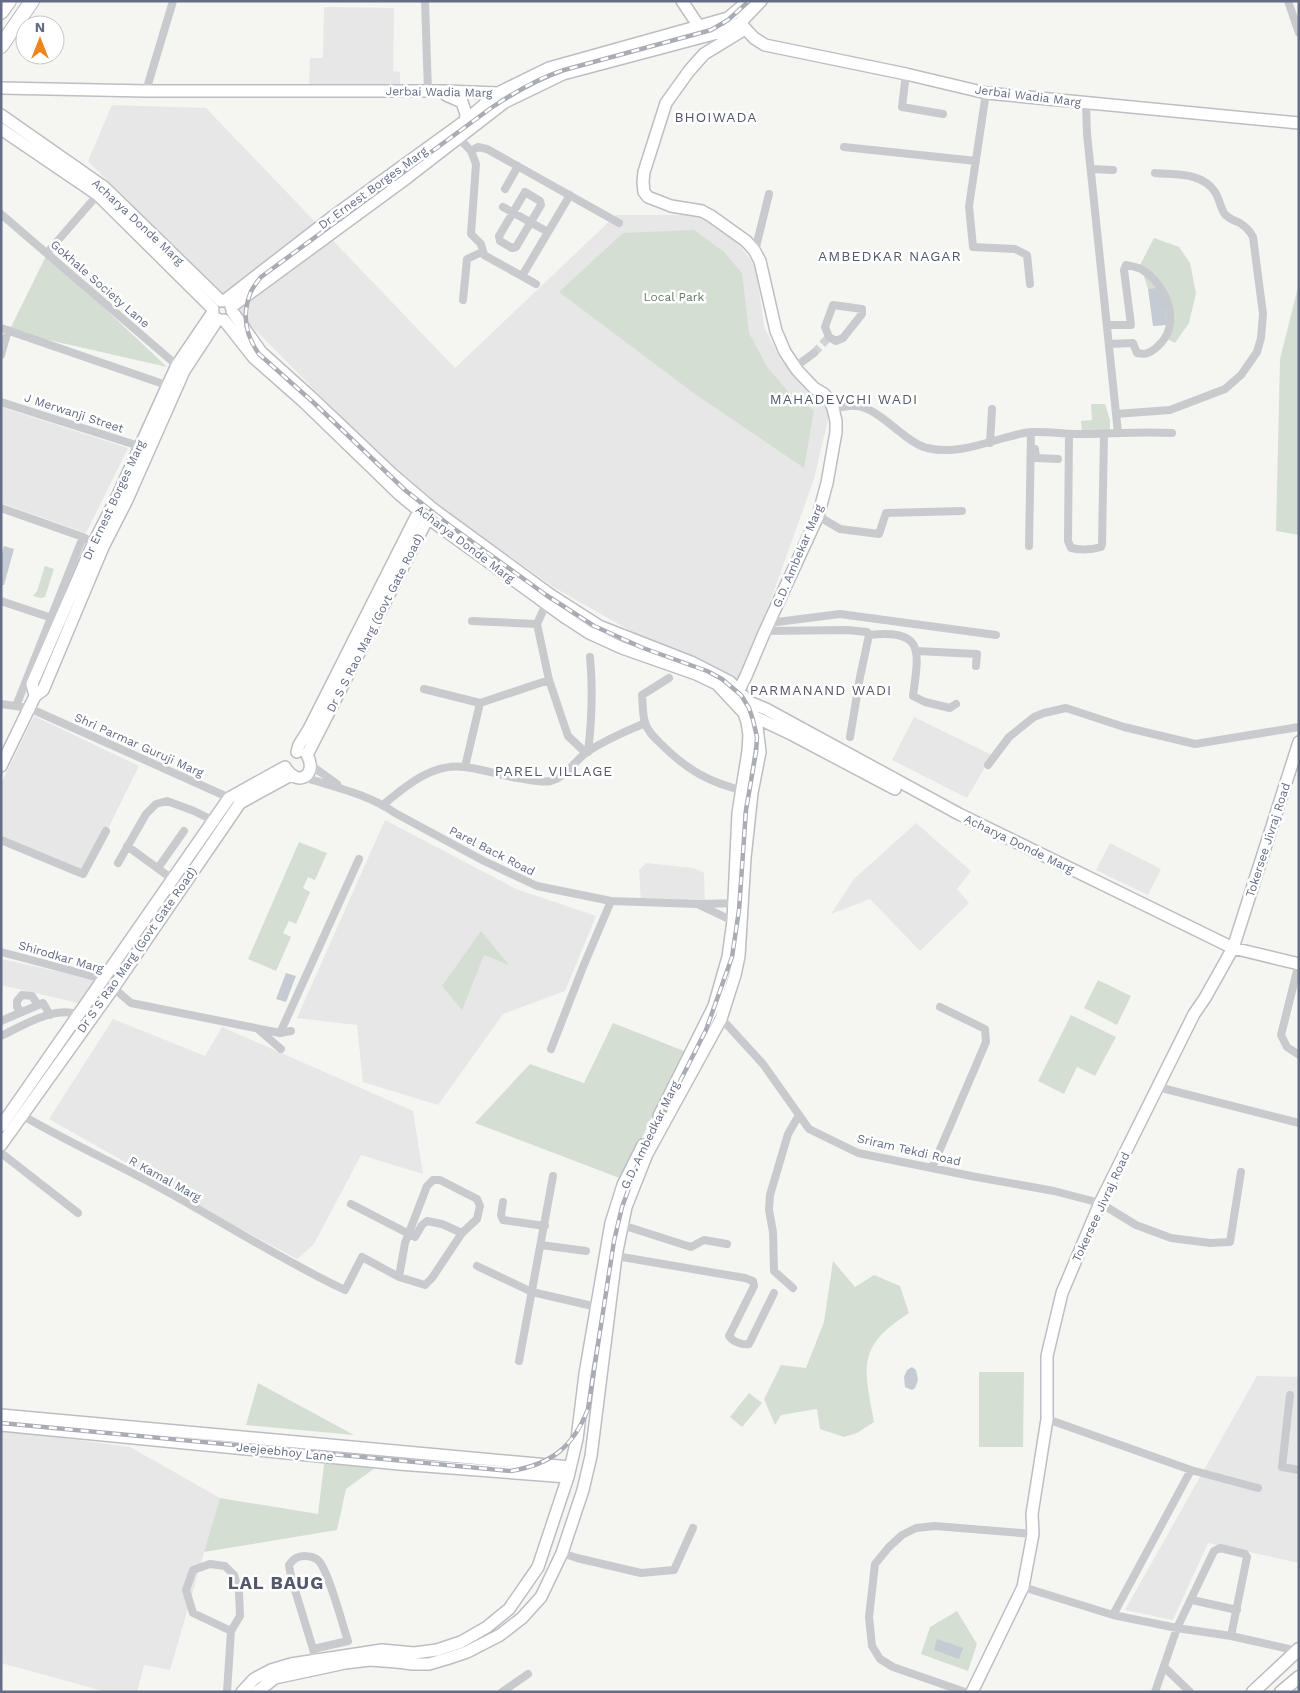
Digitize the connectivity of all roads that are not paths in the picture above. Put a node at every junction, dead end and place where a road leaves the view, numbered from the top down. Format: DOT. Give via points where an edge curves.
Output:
graph roads {
  1 [pos="8,1"];
  2 [pos="21,1"];
  3 [pos="32,1"];
  4 [pos="173,1"];
  5 [pos="425,1"];
  6 [pos="682,1"];
  7 [pos="748,1"];
  8 [pos="761,1"];
  9 [pos="1288,1"];
  10 [pos="1,12"];
  11 [pos="739,22"];
  12 [pos="698,27"];
  13 [pos="1,30"];
  14 [pos="1299,33"];
  15 [pos="708,36"];
  16 [pos="1,46"];
  17 [pos="906,74"];
  18 [pos="2,87"];
  19 [pos="146,91"];
  20 [pos="431,92"];
  21 [pos="464,92"];
  22 [pos="986,93"];
  23 [pos="502,98"];
  24 [pos="1086,102"];
  25 [pos="943,114"];
  26 [pos="1,115"];
  27 [pos="480,115"];
  28 [pos="1299,123"];
  29 [pos="1,129"];
  30 [pos="463,131"];
  31 [pos="844,147"];
  32 [pos="471,151"];
  33 [pos="976,161"];
  34 [pos="518,166"];
  35 [pos="1091,169"];
  36 [pos="1113,170"];
  37 [pos="1155,173"];
  38 [pos="505,189"];
  39 [pos="101,191"];
  40 [pos="769,194"];
  41 [pos="570,195"];
  42 [pos="356,207"];
  43 [pos="503,207"];
  44 [pos="513,212"];
  45 [pos="1,214"];
  46 [pos="531,223"];
  47 [pos="619,223"];
  48 [pos="548,232"];
  49 [pos="755,251"];
  50 [pos="482,252"];
  51 [pos="47,253"];
  52 [pos="522,276"];
  53 [pos="536,284"];
  54 [pos="1030,284"];
  55 [pos="463,300"];
  56 [pos="222,310"];
  57 [pos="1107,326"];
  58 [pos="5,329"];
  59 [pos="829,337"];
  60 [pos="1109,344"];
  61 [pos="814,353"];
  62 [pos="1,355"];
  63 [pos="795,367"];
  64 [pos="181,368"];
  65 [pos="172,387"];
  66 [pos="1,402"];
  67 [pos="834,408"];
  68 [pos="992,409"];
  69 [pos="1116,414"];
  70 [pos="153,428"];
  71 [pos="1118,433"];
  72 [pos="1172,433"];
  73 [pos="1031,434"];
  74 [pos="1069,434"];
  75 [pos="1104,434"];
  76 [pos="1045,435"];
  77 [pos="1055,437"];
  78 [pos="990,443"];
  79 [pos="140,446"];
  80 [pos="1033,455"];
  81 [pos="1058,459"];
  82 [pos="122,498"];
  83 [pos="1,508"];
  84 [pos="426,509"];
  85 [pos="962,510"];
  86 [pos="818,516"];
  87 [pos="83,537"];
  88 [pos="98,545"];
  89 [pos="1029,546"];
  90 [pos="531,587"];
  91 [pos="1,601"];
  92 [pos="546,604"];
  93 [pos="59,621"];
  94 [pos="472,621"];
  95 [pos="537,624"];
  96 [pos="767,627"];
  97 [pos="869,635"];
  98 [pos="996,635"];
  99 [pos="917,651"];
  100 [pos="590,657"];
  101 [pos="666,658"];
  102 [pos="976,666"];
  103 [pos="668,678"];
  104 [pos="550,680"];
  105 [pos="424,689"];
  106 [pos="734,696"];
  107 [pos="480,703"];
  108 [pos="1,704"];
  109 [pos="956,704"];
  110 [pos="16,706"];
  111 [pos="29,708"];
  112 [pos="749,710"];
  113 [pos="645,723"];
  114 [pos="1299,727"];
  115 [pos="850,738"];
  116 [pos="1299,742"];
  117 [pos="587,752"];
  118 [pos="305,758"];
  119 [pos="988,765"];
  120 [pos="1,766"];
  121 [pos="464,767"];
  122 [pos="288,771"];
  123 [pos="303,777"];
  124 [pos="339,788"];
  125 [pos="747,792"];
  126 [pos="229,798"];
  127 [pos="240,803"];
  128 [pos="383,805"];
  129 [pos="213,820"];
  130 [pos="224,826"];
  131 [pos="106,831"];
  132 [pos="184,831"];
  133 [pos="1,840"];
  134 [pos="127,846"];
  135 [pos="359,859"];
  136 [pos="118,863"];
  137 [pos="158,868"];
  138 [pos="177,883"];
  139 [pos="611,901"];
  140 [pos="738,902"];
  141 [pos="697,904"];
  142 [pos="733,920"];
  143 [pos="1232,950"];
  144 [pos="1,952"];
  145 [pos="1298,968"];
  146 [pos="103,979"];
  147 [pos="114,987"];
  148 [pos="38,1005"];
  149 [pos="714,1006"];
  150 [pos="940,1007"];
  151 [pos="22,1012"];
  152 [pos="50,1015"];
  153 [pos="76,1019"];
  154 [pos="721,1019"];
  155 [pos="1,1021"];
  156 [pos="258,1029"];
  157 [pos="291,1031"];
  158 [pos="280,1033"];
  159 [pos="1,1036"];
  160 [pos="281,1049"];
  161 [pos="551,1049"];
  162 [pos="1299,1055"];
  163 [pos="1158,1087"];
  164 [pos="18,1112"];
  165 [pos="799,1115"];
  166 [pos="1299,1123"];
  167 [pos="1,1126"];
  168 [pos="1,1145"];
  169 [pos="1,1153"];
  170 [pos="636,1168"];
  171 [pos="932,1168"];
  172 [pos="1241,1172"];
  173 [pos="553,1176"];
  174 [pos="503,1202"];
  175 [pos="1100,1203"];
  176 [pos="351,1204"];
  177 [pos="78,1213"];
  178 [pos="622,1225"];
  179 [pos="544,1226"];
  180 [pos="462,1233"];
  181 [pos="409,1234"];
  182 [pos="727,1244"];
  183 [pos="541,1245"];
  184 [pos="586,1251"];
  185 [pos="616,1256"];
  186 [pos="477,1266"];
  187 [pos="399,1277"];
  188 [pos="793,1288"];
  189 [pos="532,1292"];
  190 [pos="774,1293"];
  191 [pos="597,1307"];
  192 [pos="519,1361"];
  193 [pos="1290,1396"];
  194 [pos="1,1415"];
  195 [pos="1047,1419"];
  196 [pos="1,1425"];
  197 [pos="108,1430"];
  198 [pos="305,1442"];
  199 [pos="304,1454"];
  200 [pos="461,1462"];
  201 [pos="1191,1470"];
  202 [pos="1299,1470"];
  203 [pos="569,1472"];
  204 [pos="1258,1488"];
  205 [pos="693,1528"];
  206 [pos="1034,1534"];
  207 [pos="562,1552"];
  208 [pos="1023,1587"];
  209 [pos="1192,1600"];
  210 [pos="1237,1610"];
  211 [pos="1113,1615"];
  212 [pos="1178,1628"];
  213 [pos="231,1631"];
  214 [pos="1231,1636"];
  215 [pos="1298,1651"];
  216 [pos="370,1656"];
  217 [pos="315,1659"];
  218 [pos="1164,1667"];
  219 [pos="528,1674"];
  220 [pos="1299,1677"];
  221 [pos="227,1692"];
  222 [pos="242,1692"];
  223 [pos="257,1692"];
  224 [pos="502,1692"];
  225 [pos="965,1692"];
  226 [pos="972,1692"];
  227 [pos="1155,1692"];
  228 [pos="1190,1692"];
  229 [pos="1253,1692"];
  230 [pos="1281,1692"];
  1 -- 10 [label="highway"];
  2 -- 13 [label="highway"];
  3 -- 16 [label="highway"];
  4 -- 19 [label="street"];
  5 -- 20 [label="street"];
  6 -- 12 [label="street"];
  7 -- 11 [label="street"];
  8 -- 11 [label="street"];
  9 -- 14 [label="street"];
  11 -- 12 [label="street" via="728,18"];
  11 -- 15 [label="street"];
  11 -- 17 [label="street, Jerbai Wadia Marg" via="765,45"];
  11 -- 49 [label="street" via="704,54 666,103 643,182 648,197 671,206 702,211 746,241"];
  12 -- 15 [label="street"];
  12 -- 23 [label="street, Jerbai Wadia Marg" via="550,68"];
  15 -- 23 [label="street, Jerbai Wadia Marg" via="563,74"];
  17 -- 22 [label="street, Jerbai Wadia Marg"];
  17 -- 25 [label="street" via="902,107"];
  18 -- 19 [label="street, Jerbai Wadia Marg"];
  19 -- 20 [label="street, Jerbai Wadia Marg"];
  20 -- 21 [label="street, Jerbai Wadia Marg"];
  20 -- 30 [label="street" via="462,102 466,114"];
  21 -- 23 [label="street, Jerbai Wadia Marg"];
  21 -- 27 [label="street" via="477,100"];
  22 -- 24 [label="street, Jerbai Wadia Marg"];
  22 -- 33 [label="street"];
  23 -- 27 [label="street, Dr Ernest Borges Marg"];
  24 -- 28 [label="street, Jerbai Wadia Marg"];
  24 -- 35 [label="street"];
  26 -- 39 [label="street, Acharya Donde Marg"];
  27 -- 30 [label="street, Dr Ernest Borges Marg"];
  29 -- 39 [label="street, Acharya Donde Marg"];
  30 -- 32 [label="street"];
  30 -- 42 [label="street, Dr Ernest Borges Marg"];
  30 -- 42 [label="street, Dr Ernest Borges Marg"];
  31 -- 33 [label="street"];
  32 -- 34 [label="street" via="483,147"];
  32 -- 50 [label="street" via="476,164 470,230 481,244"];
  33 -- 54 [label="street" via="969,206 973,247 1015,250 1027,255"];
  34 -- 38 [label="street"];
  34 -- 41 [label="street"];
  35 -- 36 [label="street"];
  35 -- 57 [label="street"];
  37 -- 69 [label="street" via="1191,176 1207,181 1216,192 1224,213 1254,237 1263,314 1261,338 1258,352 1241,375 1225,389 1170,410"];
  39 -- 51 [label="street"];
  39 -- 56 [label="street, Acharya Donde Marg"];
  40 -- 49 [label="street"];
  41 -- 47 [label="street"];
  41 -- 48 [label="street"];
  42 -- 56 [label="street, Dr Ernest Borges Marg"];
  43 -- 44 [label="street"];
  44 -- 46 [label="street"];
  44 -- 46 [label="street" via="523,193 527,192 542,202"];
  44 -- 46 [label="street" via="499,236 512,248 516,247"];
  45 -- 51 [label="street, Gokhale Society Lane"];
  46 -- 48 [label="street"];
  48 -- 52 [label="street"];
  49 -- 63 [label="street" via="776,331"];
  50 -- 52 [label="street"];
  50 -- 55 [label="street" via="468,259"];
  51 -- 64 [label="street, Gokhale Society Lane"];
  52 -- 53 [label="street"];
  56 -- 64 [label="street, Dr Ernest Borges Marg"];
  56 -- 84 [label="street, Acharya Donde Marg" via="258,355 392,474"];
  57 -- 60 [label="street"];
  57 -- 60 [label="street" via="1131,325 1124,270 1126,265 1141,268 1160,285 1171,313 1169,330 1163,342 1143,355 1137,353 1133,343"];
  58 -- 62 [label="street"];
  58 -- 65 [label="street"];
  59 -- 59 [label="street" via="843,338 862,314 862,309 833,305 825,326"];
  60 -- 69 [label="street"];
  61 -- 63 [label="street"];
  63 -- 67 [label="street"];
  64 -- 65 [label="street, Dr Ernest Borges Marg"];
  65 -- 70 [label="street, Dr Ernest Borges Marg"];
  66 -- 79 [label="street, J Merwanji Street"];
  67 -- 78 [label="street" via="858,406 875,413 915,443 927,448 958,450"];
  67 -- 86 [label="street, G.D. Ambekar Marg" via="836,432"];
  68 -- 78 [label="street"];
  69 -- 71 [label="street"];
  70 -- 79 [label="street, Dr Ernest Borges Marg"];
  70 -- 82 [label="street, Dr Ernest Borges Marg"];
  71 -- 72 [label="street"];
  71 -- 75 [label="street"];
  73 -- 76 [label="street"];
  73 -- 78 [label="street"];
  73 -- 80 [label="street"];
  74 -- 75 [label="street"];
  74 -- 75 [label="street" via="1068,541 1071,548 1078,550 1096,549 1102,544"];
  74 -- 76 [label="street"];
  76 -- 77 [label="street"];
  79 -- 82 [label="street, Dr Ernest Borges Marg"];
  80 -- 81 [label="street" via="1037,459"];
  80 -- 89 [label="street"];
  82 -- 88 [label="street, Dr Ernest Borges Marg"];
  83 -- 87 [label="street"];
  84 -- 90 [label="street, Acharya Donde Marg"];
  84 -- 118 [label="street, Dr S S Rao Marg (Govt Gate Road)"];
  85 -- 86 [label="street" via="886,513 879,534 840,529"];
  86 -- 96 [label="street, G.D. Ambekar Marg"];
  87 -- 88 [label="street"];
  87 -- 93 [label="street"];
  88 -- 93 [label="street, Dr Ernest Borges Marg"];
  90 -- 92 [label="street, Acharya Donde Marg"];
  90 -- 101 [label="street, Acharya Donde Marg" via="599,626"];
  91 -- 93 [label="street"];
  92 -- 95 [label="street"];
  92 -- 101 [label="street, Acharya Donde Marg" via="589,632 622,648"];
  93 -- 110 [label="street"];
  93 -- 111 [label="street, Dr Ernest Borges Marg" via="32,684 35,696"];
  94 -- 95 [label="street"];
  95 -- 104 [label="street"];
  96 -- 97 [label="street" via="864,630"];
  96 -- 98 [label="street" via="840,614"];
  96 -- 106 [label="street, G.D. Ambekar Marg" via="754,660"];
  97 -- 99 [label="street" via="903,635 914,643"];
  97 -- 115 [label="street"];
  99 -- 102 [label="street" via="977,654"];
  99 -- 109 [label="street" via="913,696 950,708"];
  100 -- 117 [label="street" via="593,684"];
  101 -- 106 [label="street, Acharya Donde Marg"];
  103 -- 113 [label="street" via="642,695"];
  104 -- 107 [label="street"];
  104 -- 117 [label="street" via="568,736"];
  105 -- 107 [label="street"];
  106 -- 112 [label="street, Acharya Donde Marg"];
  107 -- 121 [label="street"];
  108 -- 110 [label="street, Shri Parmar Guruji Marg"];
  110 -- 111 [label="street, Shri Parmar Guruji Marg"];
  111 -- 120 [label="street, Dr Ernest Borges Marg"];
  111 -- 126 [label="street, Shri Parmar Guruji Marg"];
  112 -- 125 [label="street, Acharya Donde Marg"];
  112 -- 143 [label="street, Acharya Donde Marg" via="807,731 959,814"];
  113 -- 117 [label="street"];
  113 -- 125 [label="street" via="678,761 713,782"];
  114 -- 119 [label="street" via="1195,744 1124,727 1066,708 1034,717 1009,737"];
  116 -- 143 [label="street, Tokersee Jivraj Road"];
  117 -- 121 [label="street" via="563,776 550,781"];
  118 -- 122 [label="street" via="292,755 287,760"];
  118 -- 123 [label="street, Dr S S Rao Marg (Govt Gate Road)" via="310,771"];
  118 -- 124 [label="street, Parel Back Road"];
  121 -- 128 [label="street" via="439,768 408,785"];
  122 -- 123 [label="street" via="297,778"];
  122 -- 126 [label="street"];
  122 -- 127 [label="street, Dr S S Rao Marg (Govt Gate Road)"];
  123 -- 124 [label="street, Parel Back Road"];
  124 -- 128 [label="street, Parel Back Road"];
  125 -- 140 [label="street"];
  126 -- 127 [label="street, Shri Parmar Guruji Marg"];
  126 -- 129 [label="street"];
  127 -- 130 [label="street, Dr S S Rao Marg (Govt Gate Road)"];
  128 -- 139 [label="street, Parel Back Road" via="484,861 537,886"];
  129 -- 130 [label="street"];
  129 -- 134 [label="street" via="167,801 156,804 146,814"];
  129 -- 138 [label="street"];
  130 -- 138 [label="street, Dr S S Rao Marg (Govt Gate Road)"];
  131 -- 133 [label="street" via="83,874"];
  132 -- 137 [label="street"];
  134 -- 136 [label="street"];
  134 -- 137 [label="street"];
  135 -- 158 [label="street"];
  137 -- 138 [label="street"];
  138 -- 146 [label="street"];
  138 -- 147 [label="street, Dr S S Rao Marg (Govt Gate Road)"];
  139 -- 141 [label="street, Parel Back Road"];
  139 -- 161 [label="street"];
  140 -- 141 [label="street"];
  140 -- 142 [label="street, G.D. Ambedkar Marg"];
  140 -- 154 [label="street" via="739,956"];
  141 -- 142 [label="street, Parel Back Road"];
  142 -- 149 [label="street, G.D. Ambedkar Marg" via="728,957"];
  143 -- 145 [label="street, Acharya Donde Marg"];
  143 -- 163 [label="street, Tokersee Jivraj Road" via="1194,1014"];
  144 -- 146 [label="street, Shirodkar Marg"];
  145 -- 162 [label="street" via="1281,1035 1287,1047"];
  146 -- 147 [label="street, Shirodkar Marg"];
  146 -- 153 [label="street"];
  147 -- 156 [label="street, Shirodkar Marg" via="131,1003"];
  147 -- 164 [label="street, Dr S S Rao Marg (Govt Gate Road)"];
  148 -- 151 [label="street"];
  148 -- 151 [label="street" via="32,996 22,995 16,1001"];
  148 -- 152 [label="street" via="43,1003"];
  149 -- 154 [label="street, Sriram Tekdi Road"];
  149 -- 170 [label="street, G.D. Ambedkar Marg"];
  150 -- 171 [label="street" via="985,1028 987,1033"];
  151 -- 155 [label="street"];
  152 -- 153 [label="street" via="59,1012"];
  152 -- 159 [label="street"];
  153 -- 164 [label="street"];
  154 -- 165 [label="street, Sriram Tekdi Road" via="763,1064"];
  154 -- 170 [label="street" via="647,1154"];
  156 -- 158 [label="street, Shirodkar Marg"];
  156 -- 160 [label="street"];
  157 -- 158 [label="street"];
  163 -- 166 [label="street"];
  163 -- 175 [label="street, Tokersee Jivraj Road"];
  164 -- 167 [label="street"];
  164 -- 168 [label="street, Dr S S Rao Marg (Govt Gate Road)"];
  164 -- 187 [label="street, R Kamal Marg" via="344,1290 362,1257"];
  165 -- 171 [label="street, Sriram Tekdi Road" via="809,1129 858,1152"];
  165 -- 188 [label="street" via="788,1134 770,1195 769,1210 774,1271"];
  169 -- 177 [label="street"];
  170 -- 178 [label="street"];
  170 -- 191 [label="street, G.D. Ambedkar Marg" via="623,1185 611,1223"];
  171 -- 175 [label="street, Sriram Tekdi Road"];
  172 -- 175 [label="street, Sriram Tekdi Road" via="1230,1242 1171,1238 1136,1225"];
  173 -- 179 [label="street"];
  174 -- 179 [label="street" via="503,1220"];
  175 -- 195 [label="street, Tokersee Jivraj Road" via="1062,1293 1047,1356"];
  176 -- 181 [label="street"];
  178 -- 182 [label="street" via="691,1247 704,1240"];
  178 -- 185 [label="street"];
  179 -- 183 [label="street"];
  180 -- 181 [label="street" via="427,1221 415,1237"];
  180 -- 181 [label="street" via="477,1219 480,1206 477,1199 434,1180 427,1186"];
  180 -- 187 [label="street" via="425,1285"];
  181 -- 187 [label="street"];
  183 -- 184 [label="street"];
  183 -- 189 [label="street"];
  185 -- 190 [label="street" via="753,1281 754,1286 729,1336 744,1345 749,1344"];
  185 -- 207 [label="street" via="592,1456"];
  186 -- 189 [label="street"];
  189 -- 191 [label="street"];
  189 -- 192 [label="street"];
  191 -- 203 [label="street, G.D. Ambedkar Marg"];
  193 -- 202 [label="street" via="1282,1467"];
  194 -- 197 [label="street"];
  195 -- 201 [label="street"];
  195 -- 206 [label="street, Tokersee Jivraj Road" via="1032,1514"];
  196 -- 197 [label="street, Jeejeebhoy Lane"];
  197 -- 198 [label="street"];
  197 -- 199 [label="street, Jeejeebhoy Lane"];
  198 -- 199 [label="street"];
  198 -- 200 [label="street"];
  199 -- 200 [label="street, Jeejeebhoy Lane"];
  200 -- 203 [label="street, Jeejeebhoy Lane"];
  201 -- 204 [label="street"];
  201 -- 211 [label="street"];
  203 -- 216 [label="street, G.D. Ambedkar Marg" via="538,1567 509,1609 461,1642 414,1654 382,1650"];
  205 -- 207 [label="street" via="674,1570 641,1573"];
  206 -- 208 [label="street, Tokersee Jivraj Road"];
  206 -- 225 [label="street" via="935,1526 916,1528 902,1535 875,1564 868,1617 872,1646 880,1659 893,1668"];
  207 -- 216 [label="street" via="541,1597 500,1635 467,1652 429,1664"];
  208 -- 211 [label="street"];
  208 -- 226 [label="street, Tokersee Jivraj Road"];
  209 -- 210 [label="street"];
  209 -- 210 [label="street" via="1214,1550 1220,1548 1247,1557"];
  209 -- 212 [label="street"];
  210 -- 214 [label="street"];
  211 -- 212 [label="street"];
  212 -- 214 [label="street"];
  212 -- 218 [label="street"];
  213 -- 213 [label="street" via="193,1613 186,1590 193,1570 210,1564 225,1566 234,1576 239,1592 240,1616"];
  213 -- 221 [label="street"];
  214 -- 215 [label="street"];
  215 -- 229 [label="main road"];
  216 -- 217 [label="street"];
  217 -- 217 [label="street" via="289,1565 293,1559 302,1556 318,1560 348,1641"];
  217 -- 222 [label="street" via="271,1670 254,1679"];
  217 -- 223 [label="street" via="275,1678"];
  218 -- 227 [label="street"];
  218 -- 228 [label="street"];
  219 -- 224 [label="street"];
  220 -- 230 [label="main road"];
}
